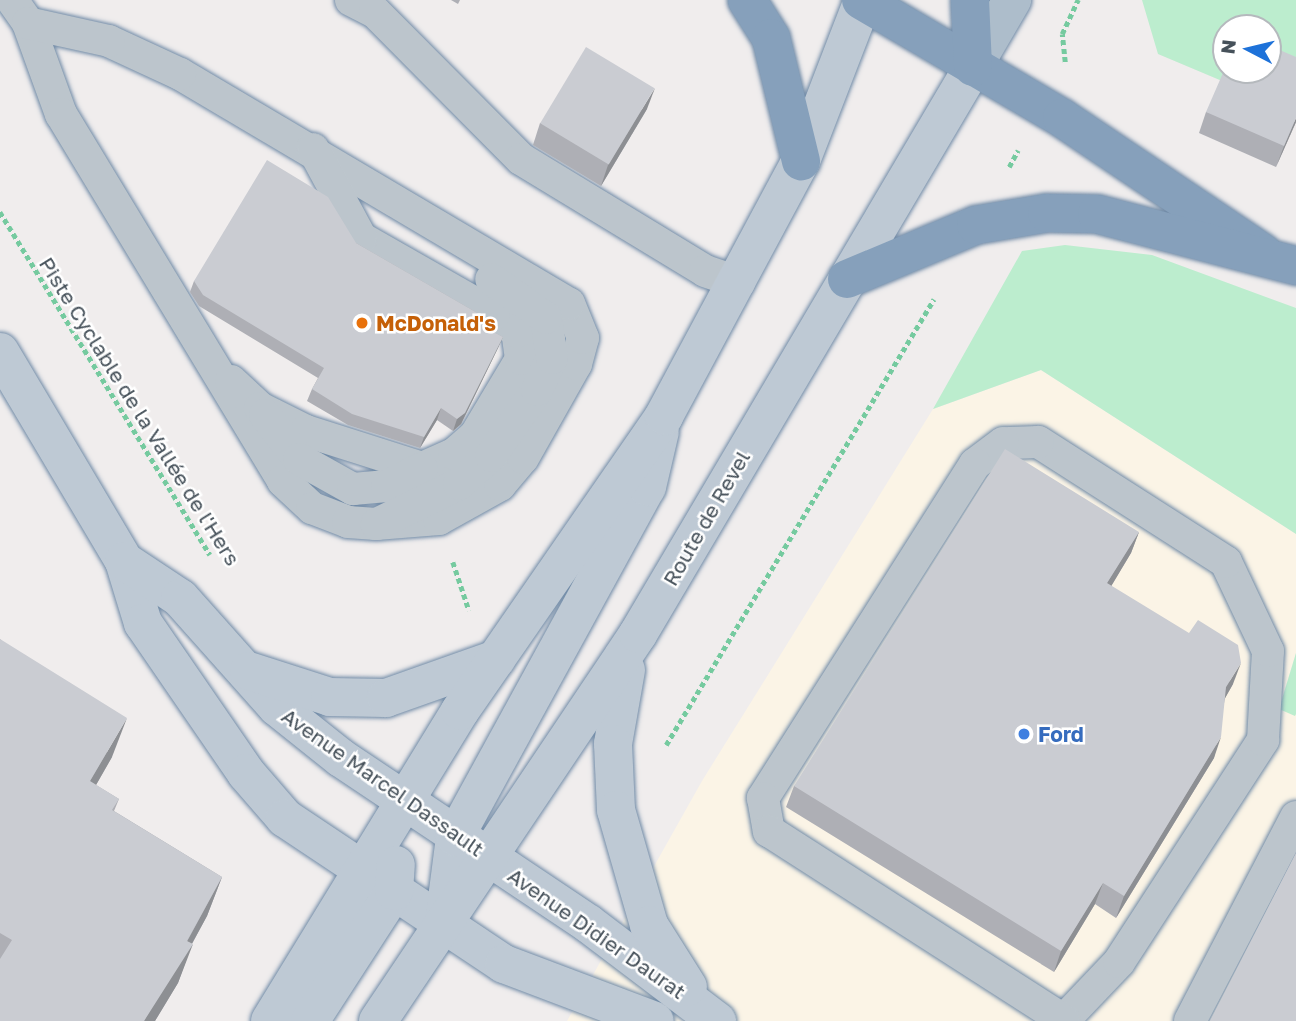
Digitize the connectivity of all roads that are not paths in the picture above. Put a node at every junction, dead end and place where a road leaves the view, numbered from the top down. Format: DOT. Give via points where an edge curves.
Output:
graph roads {
  1 [pos="351,0"];
  2 [pos="747,0"];
  3 [pos="862,0"];
  4 [pos="970,0"];
  5 [pos="1012,0"];
  6 [pos="20,11"];
  7 [pos="973,66"];
  8 [pos="313,149"];
  9 [pos="801,161"];
  10 [pos="1280,259"];
  11 [pos="847,279"];
  12 [pos="739,283"];
  13 [pos="0,352"];
  14 [pos="205,355"];
  15 [pos="664,416"];
  16 [pos="124,561"];
  17 [pos="638,635"];
  18 [pos="498,658"];
  19 [pos="238,666"];
  20 [pos="403,800"];
  21 [pos="1296,817"];
  22 [pos="455,837"];
  23 [pos="491,859"];
  24 [pos="362,870"];
  25 [pos="394,891"];
  26 [pos="443,927"];
  27 [pos="709,1014"];
  28 [pos="1063,1020"];
  29 [pos="270,1021"];
  30 [pos="310,1021"];
  31 [pos="378,1021"];
  32 [pos="654,1021"];
  33 [pos="1190,1021"];
  1 -- 12 [label="lane" via="375,12 521,159 705,271"];
  2 -- 9 [label="highway" via="771,38"];
  3 -- 7 [label="highway"];
  3 -- 9 [label="main road"];
  4 -- 7 [label="highway"];
  5 -- 7 [label="main road, Route de Revel"];
  6 -- 8 [label="lane" via="108,41"];
  6 -- 14 [label="lane" via="61,114"];
  7 -- 10 [label="highway"];
  7 -- 11 [label="main road, Route de Revel"];
  8 -- 14 [label="lane" via="361,238 517,332 521,359 503,398 454,454 422,468 328,439 260,408"];
  8 -- 14 [label="lane" via="569,304 583,338 536,435 500,485 439,519 376,524 312,508 283,481"];
  9 -- 12 [label="main road"];
  10 -- 11 [label="highway" via="1097,214 1047,213 976,225"];
  11 -- 17 [label="main road, Route de Revel"];
  12 -- 15 [label="main road"];
  13 -- 16 [label="main road, Avenue Marcel Dassault"];
  15 -- 18 [label="main road"];
  15 -- 22 [label="main road" via="648,486"];
  16 -- 19 [label="main road, Avenue Marcel Dassault" via="180,598"];
  16 -- 24 [label="main road, Avenue Marcel Dassault" via="142,623 246,773 285,818"];
  17 -- 23 [label="main road, Route de Revel"];
  17 -- 27 [label="main road, Avenue Didier Daurat" via="617,697 614,785 633,882 649,925"];
  18 -- 19 [label="main road" via="436,685 362,699 286,686"];
  18 -- 20 [label="main road"];
  19 -- 20 [label="main road, Avenue Marcel Dassault" via="277,706"];
  20 -- 22 [label="main road, Avenue Marcel Dassault"];
  20 -- 24 [label="main road"];
  20 -- 25 [label="main road"];
  21 -- 33 [label="lane"];
  22 -- 23 [label="main road, Avenue Marcel Dassault"];
  22 -- 26 [label="main road"];
  23 -- 26 [label="main road, Route de Revel"];
  23 -- 27 [label="main road, Avenue Didier Daurat"];
  24 -- 25 [label="main road, Avenue Marcel Dassault"];
  24 -- 29 [label="main road"];
  25 -- 26 [label="main road, Avenue Marcel Dassault"];
  25 -- 30 [label="main road"];
  26 -- 31 [label="main road, Route de Revel"];
  26 -- 32 [label="main road, Avenue Didier Daurat" via="504,964"];
  28 -- 28 [label="lane" via="1119,962 1263,740 1268,651 1226,562 1038,442 1003,443 975,464 764,798 769,831"];
}
